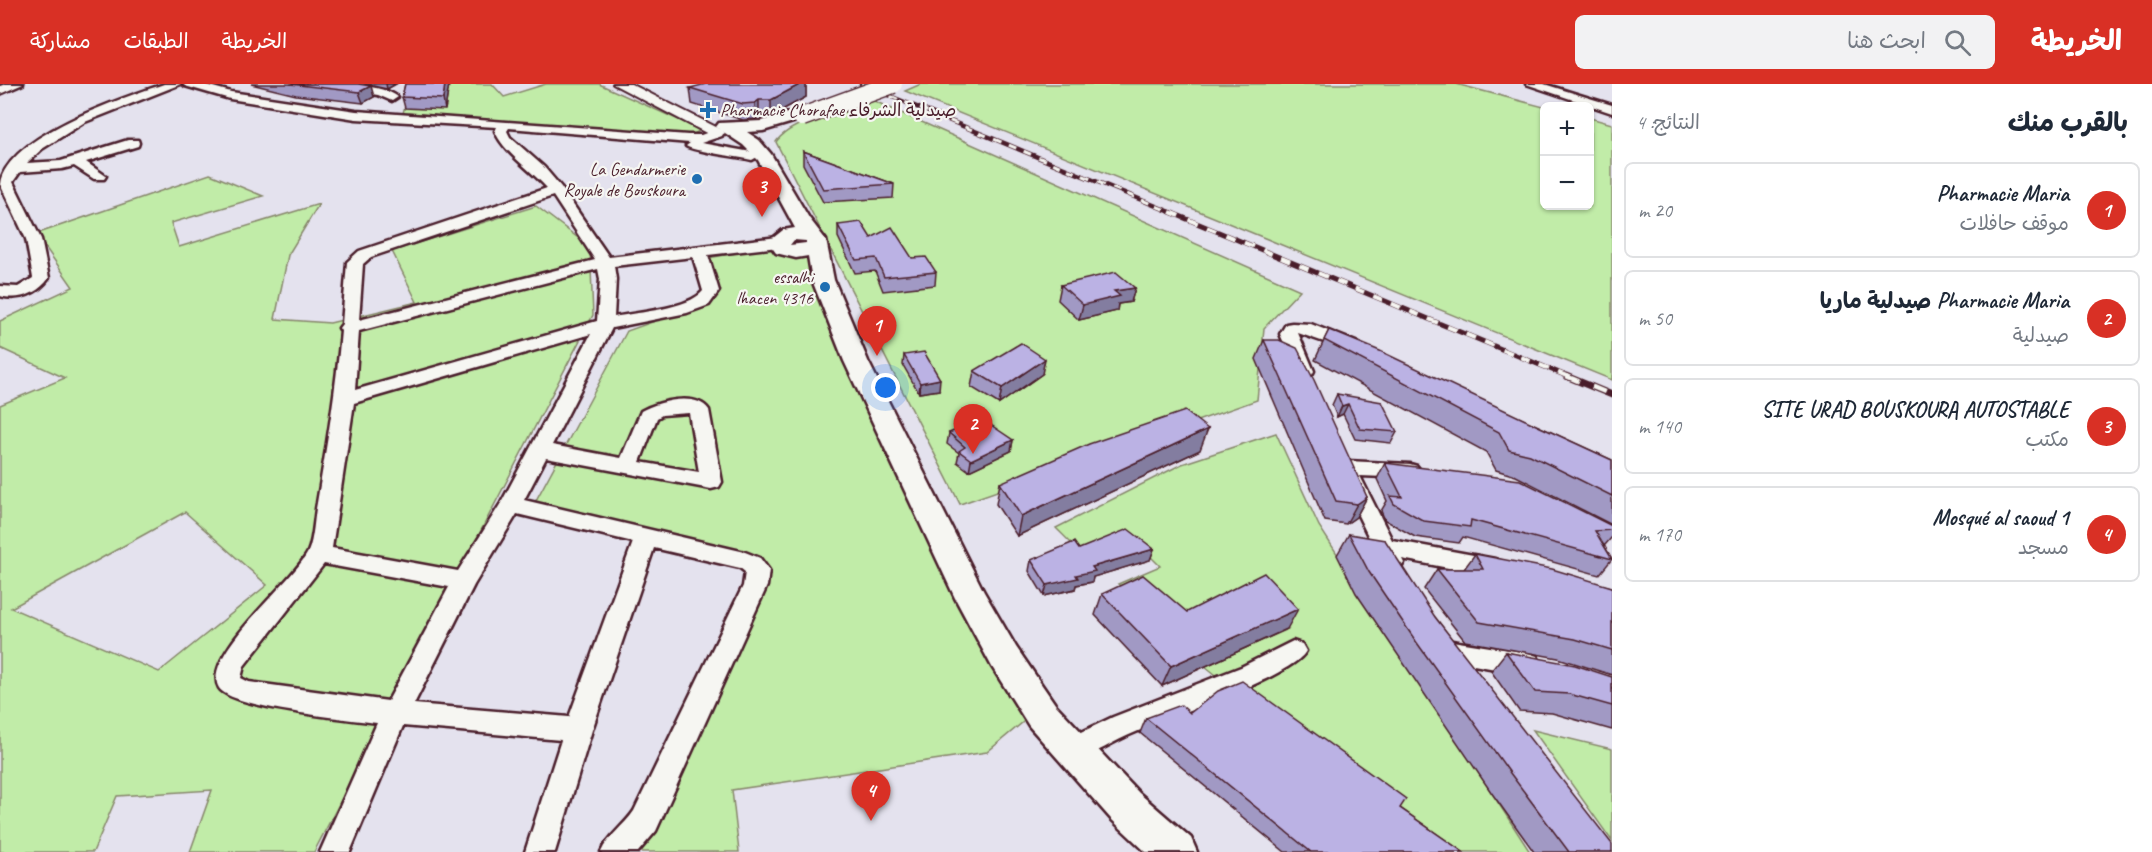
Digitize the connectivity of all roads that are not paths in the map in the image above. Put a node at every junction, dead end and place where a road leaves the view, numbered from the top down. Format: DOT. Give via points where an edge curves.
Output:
graph roads {
  1 [pos="17,84"];
  2 [pos="175,84"];
  3 [pos="189,84"];
  4 [pos="326,84"];
  5 [pos="620,84"];
  6 [pos="636,84"];
  7 [pos="879,84"];
  8 [pos="893,84"];
  9 [pos="1532,84"];
  10 [pos="0,90"];
  11 [pos="392,90"];
  12 [pos="1612,109"];
  13 [pos="799,116"];
  14 [pos="371,120"];
  15 [pos="503,127"];
  16 [pos="711,136"];
  17 [pos="133,143"];
  18 [pos="76,161"];
  19 [pos="15,168"];
  20 [pos="771,168"];
  21 [pos="99,176"];
  22 [pos="3,183"];
  23 [pos="556,190"];
  24 [pos="798,242"];
  25 [pos="699,251"];
  26 [pos="605,262"];
  27 [pos="0,291"];
  28 [pos="605,324"];
  29 [pos="348,328"];
  30 [pos="1367,354"];
  31 [pos="1315,394"];
  32 [pos="345,399"];
  33 [pos="541,450"];
  34 [pos="628,466"];
  35 [pos="1428,472"];
  36 [pos="511,506"];
  37 [pos="646,539"];
  38 [pos="1383,547"];
  39 [pos="319,554"];
  40 [pos="1518,573"];
  41 [pos="464,581"];
  42 [pos="1404,584"];
  43 [pos="1293,651"];
  44 [pos="1548,668"];
  45 [pos="1474,679"];
  46 [pos="395,714"];
  47 [pos="578,730"];
  48 [pos="1073,750"];
  49 [pos="335,852"];
  50 [pos="540,852"];
  51 [pos="616,852"];
  52 [pos="1176,852"];
  1 -- 10 [label="street"];
  2 -- 19 [label="street" via="70,124"];
  3 -- 14 [label="street" via="230,95 239,102 290,114"];
  4 -- 11 [label="street"];
  5 -- 16 [label="street"];
  6 -- 16 [label="street"];
  7 -- 13 [label="main road"];
  8 -- 13 [label="main road, bridge"];
  9 -- 12 [label="street"];
  11 -- 14 [label="street" via="390,103"];
  13 -- 16 [label="main road"];
  13 -- 20 [label="main road" via="769,136 765,147"];
  14 -- 15 [label="street"];
  15 -- 16 [label="street"];
  15 -- 23 [label="street" via="504,138"];
  16 -- 20 [label="main road" via="753,144"];
  16 -- 24 [label="main road" via="740,146 752,156"];
  17 -- 18 [label="street"];
  18 -- 19 [label="street"];
  18 -- 21 [label="street"];
  19 -- 22 [label="street"];
  20 -- 24 [label="main road"];
  22 -- 27 [label="street" via="30,226 41,278 36,285 21,291"];
  23 -- 26 [label="street"];
  23 -- 29 [label="street" via="358,258 352,271"];
  24 -- 25 [label="street"];
  24 -- 48 [label="main road" via="823,280 897,449 971,598 1042,715"];
  25 -- 26 [label="street"];
  25 -- 28 [label="street" via="711,291 703,301"];
  26 -- 28 [label="street"];
  26 -- 29 [label="street"];
  28 -- 32 [label="street"];
  28 -- 33 [label="street"];
  29 -- 32 [label="street"];
  30 -- 31 [label="street" via="1309,329 1292,328 1292,342"];
  32 -- 39 [label="street"];
  33 -- 34 [label="street"];
  33 -- 36 [label="street"];
  34 -- 34 [label="street" via="648,415 685,406 699,410 711,482"];
  35 -- 38 [label="street" via="1343,459"];
  36 -- 37 [label="street"];
  36 -- 41 [label="street"];
  37 -- 47 [label="street"];
  37 -- 51 [label="street" via="745,561 754,567 757,577 645,821"];
  38 -- 40 [label="street"];
  38 -- 42 [label="street"];
  39 -- 41 [label="street"];
  39 -- 46 [label="street" via="234,660 228,680 233,688 249,693"];
  41 -- 46 [label="street"];
  43 -- 48 [label="street" via="1250,675 1123,725"];
  44 -- 45 [label="street" via="1446,643"];
  46 -- 47 [label="street"];
  46 -- 49 [label="street"];
  47 -- 50 [label="street"];
  48 -- 52 [label="main road" via="1125,806"];
}
